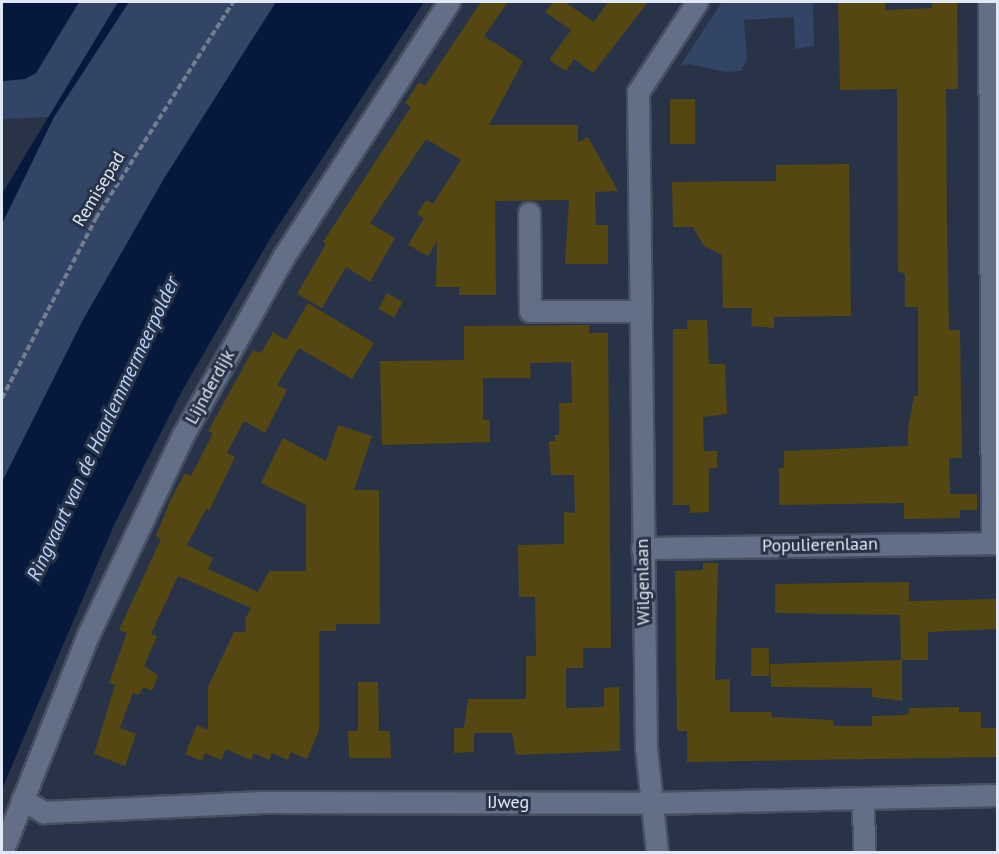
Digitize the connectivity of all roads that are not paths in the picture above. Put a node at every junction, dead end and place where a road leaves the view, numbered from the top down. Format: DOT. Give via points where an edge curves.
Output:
graph roads {
  1 [pos="449,2"];
  2 [pos="697,2"];
  3 [pos="989,2"];
  4 [pos="994,208"];
  5 [pos="529,213"];
  6 [pos="640,311"];
  7 [pos="995,543"];
  8 [pos="642,548"];
  9 [pos="998,795"];
  10 [pos="863,798"];
  11 [pos="22,799"];
  12 [pos="650,803"];
  13 [pos="2,852"];
  14 [pos="657,852"];
  15 [pos="864,852"];
  1 -- 11 [label="street, Lijnderdijk" via="284,256 183,435 88,635"];
  2 -- 6 [label="street, Wilgenlaan" via="638,92"];
  3 -- 4 [label="street"];
  4 -- 7 [label="street"];
  5 -- 6 [label="street" via="530,311"];
  6 -- 8 [label="street, Wilgenlaan"];
  7 -- 8 [label="street, Populierenlaan"];
  8 -- 12 [label="street, Wilgenlaan"];
  9 -- 10 [label="street, IJweg"];
  10 -- 12 [label="street, IJweg"];
  10 -- 15 [label="street"];
  11 -- 12 [label="street, IJweg" via="44,812 263,802"];
  11 -- 13 [label="street, Lijnderdijk"];
  12 -- 14 [label="street, Wilgenlaan"];
}
